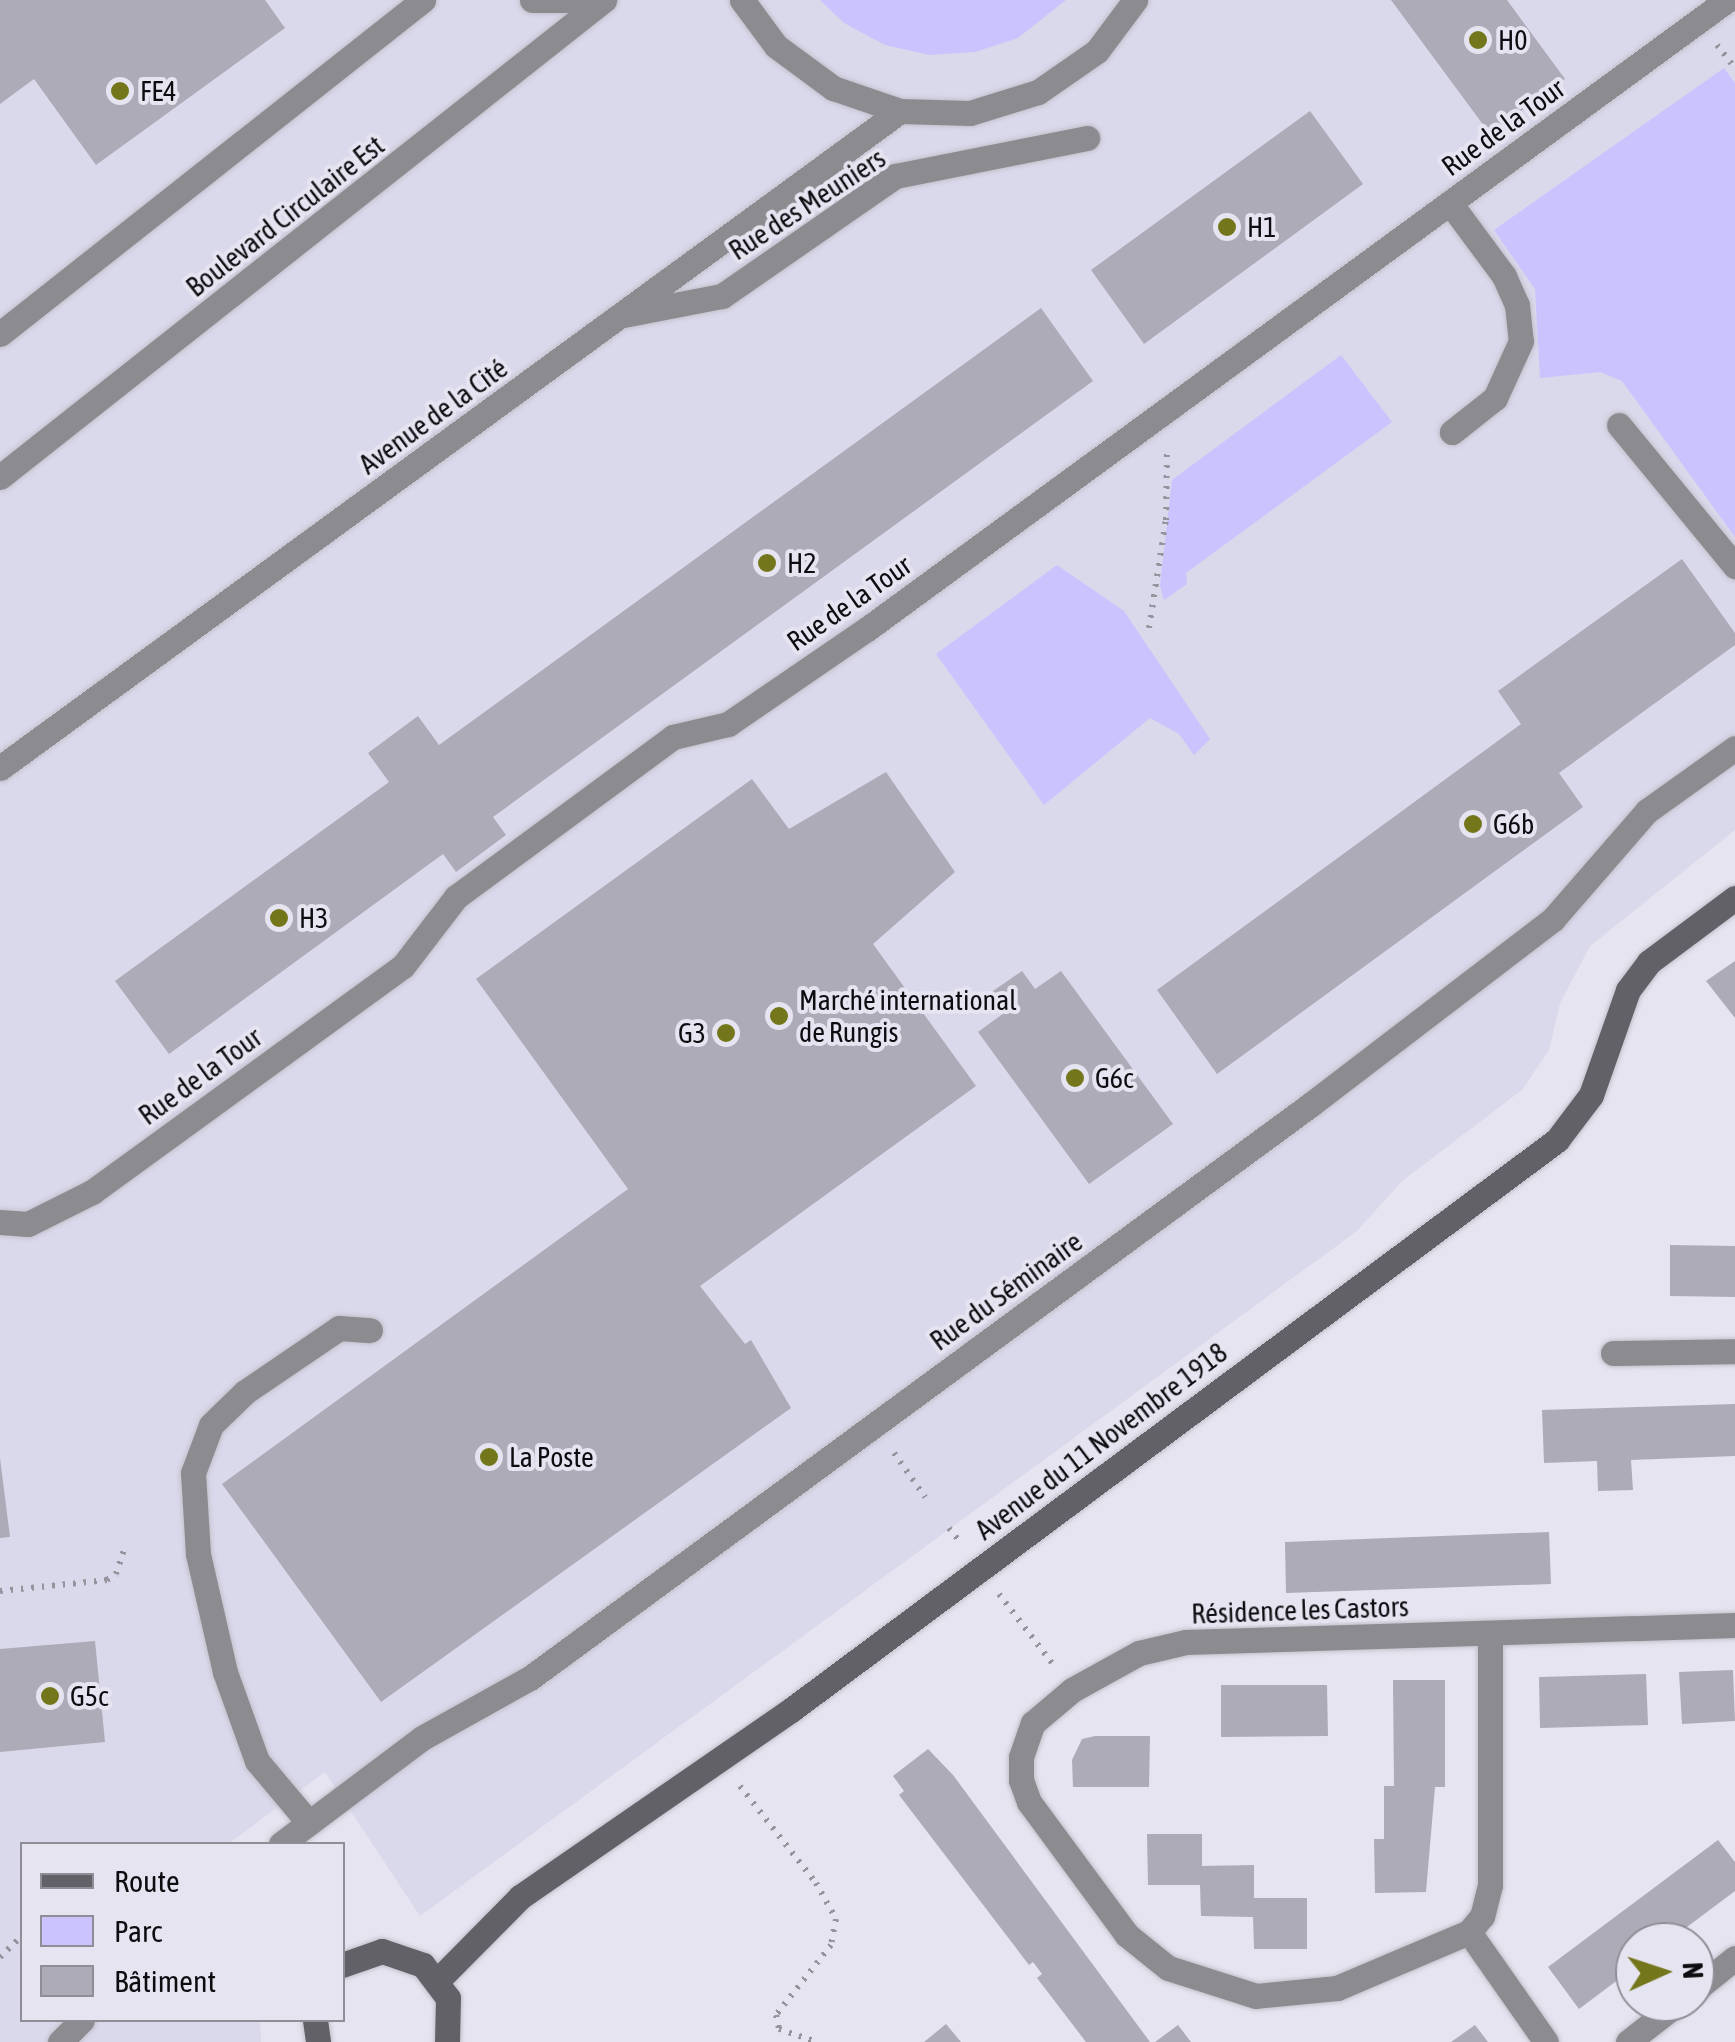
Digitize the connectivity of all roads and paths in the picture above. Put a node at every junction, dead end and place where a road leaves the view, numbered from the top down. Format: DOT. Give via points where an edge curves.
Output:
graph roads {
  1 [pos="422,0"];
  2 [pos="532,0"];
  3 [pos="581,0"];
  4 [pos="604,0"];
  5 [pos="742,0"];
  6 [pos="1135,0"];
  7 [pos="1727,0"];
  8 [pos="900,112"];
  9 [pos="1087,138"];
  10 [pos="1450,203"];
  11 [pos="623,315"];
  12 [pos="0,334"];
  13 [pos="1619,425"];
  14 [pos="1452,432"];
  15 [pos="1166,443"];
  16 [pos="0,477"];
  17 [pos="1735,566"];
  18 [pos="1150,628"];
  19 [pos="1735,748"];
  20 [pos="0,768"];
  21 [pos="1735,898"];
  22 [pos="0,1222"];
  23 [pos="370,1330"];
  24 [pos="1735,1352"];
  25 [pos="1613,1353"];
  26 [pos="890,1448"];
  27 [pos="925,1497"];
  28 [pos="949,1528"];
  29 [pos="960,1542"];
  30 [pos="124,1550"];
  31 [pos="992,1584"];
  32 [pos="0,1591"];
  33 [pos="1735,1626"];
  34 [pos="1490,1634"];
  35 [pos="1072,1690"];
  36 [pos="721,1758"];
  37 [pos="310,1823"];
  38 [pos="284,1842"];
  39 [pos="1469,1932"];
  40 [pos="20,1938"];
  41 [pos="0,1957"];
  42 [pos="1735,1958"];
  43 [pos="345,1963"];
  44 [pos="1715,1974"];
  45 [pos="438,1980"];
  46 [pos="80,2022"];
  47 [pos="1654,2022"];
  48 [pos="60,2042"];
  49 [pos="447,2042"];
  50 [pos="816,2042"];
  51 [pos="1546,2042"];
  52 [pos="1628,2042"];
  1 -- 12 [label="street"];
  2 -- 3 [label="street"];
  4 -- 16 [label="street, Boulevard Circulaire Est"];
  5 -- 8 [label="street" via="803,69 849,96"];
  6 -- 8 [label="street" via="1097,51 1038,92 970,112"];
  7 -- 10 [label="street, Rue de la Tour"];
  8 -- 11 [label="street, Avenue de la Cité"];
  9 -- 11 [label="street, Rue des Meuniers" via="895,176 722,296"];
  10 -- 14 [label="street" via="1504,276 1518,305 1521,341 1495,398"];
  10 -- 22 [label="street, Rue de la Tour" via="852,640 728,724 673,737 456,897 403,966 92,1192 28,1224"];
  11 -- 20 [label="street, Avenue de la Cité"];
  13 -- 17 [label="street"];
  15 -- 18 [label="path" via="1166,520"];
  19 -- 37 [label="street, Rue du Séminaire" via="1647,812 1552,919 1310,1105 530,1678 422,1738"];
  21 -- 36 [label="main road, Avenue du 11 Novembre 1918" via="1649,962 1628,990 1591,1095 1558,1140"];
  23 -- 37 [label="street" via="339,1328 245,1392 211,1424 193,1473 198,1554 225,1672 257,1761"];
  24 -- 25 [label="street"];
  26 -- 27 [label="path"];
  28 -- 29 [label="path"];
  30 -- 32 [label="path" via="116,1574 106,1580"];
  31 -- 35 [label="path"];
  33 -- 34 [label="street, Résidence les Castors"];
  34 -- 35 [label="street, Résidence les Castors" via="1186,1642 1138,1653"];
  34 -- 39 [label="street" via="1490,1884 1482,1916"];
  35 -- 39 [label="street, Résidence les Castors" via="1033,1723 1021,1757 1025,1791 1127,1934 1168,1968 1228,1991 1311,1994"];
  36 -- 45 [label="main road, Avenue du 11 Novembre 1918" via="520,1896"];
  36 -- 50 [label="path" via="836,1919 832,1945 776,2015 779,2029"];
  37 -- 38 [label="street, Rue du Séminaire"];
  39 -- 51 [label="street"];
  40 -- 41 [label="path"];
  42 -- 44 [label="street"];
  43 -- 45 [label="main road" via="393,1953 423,1964"];
  45 -- 49 [label="main road" via="451,2018"];
  46 -- 48 [label="street"];
  47 -- 52 [label="street"];
}
